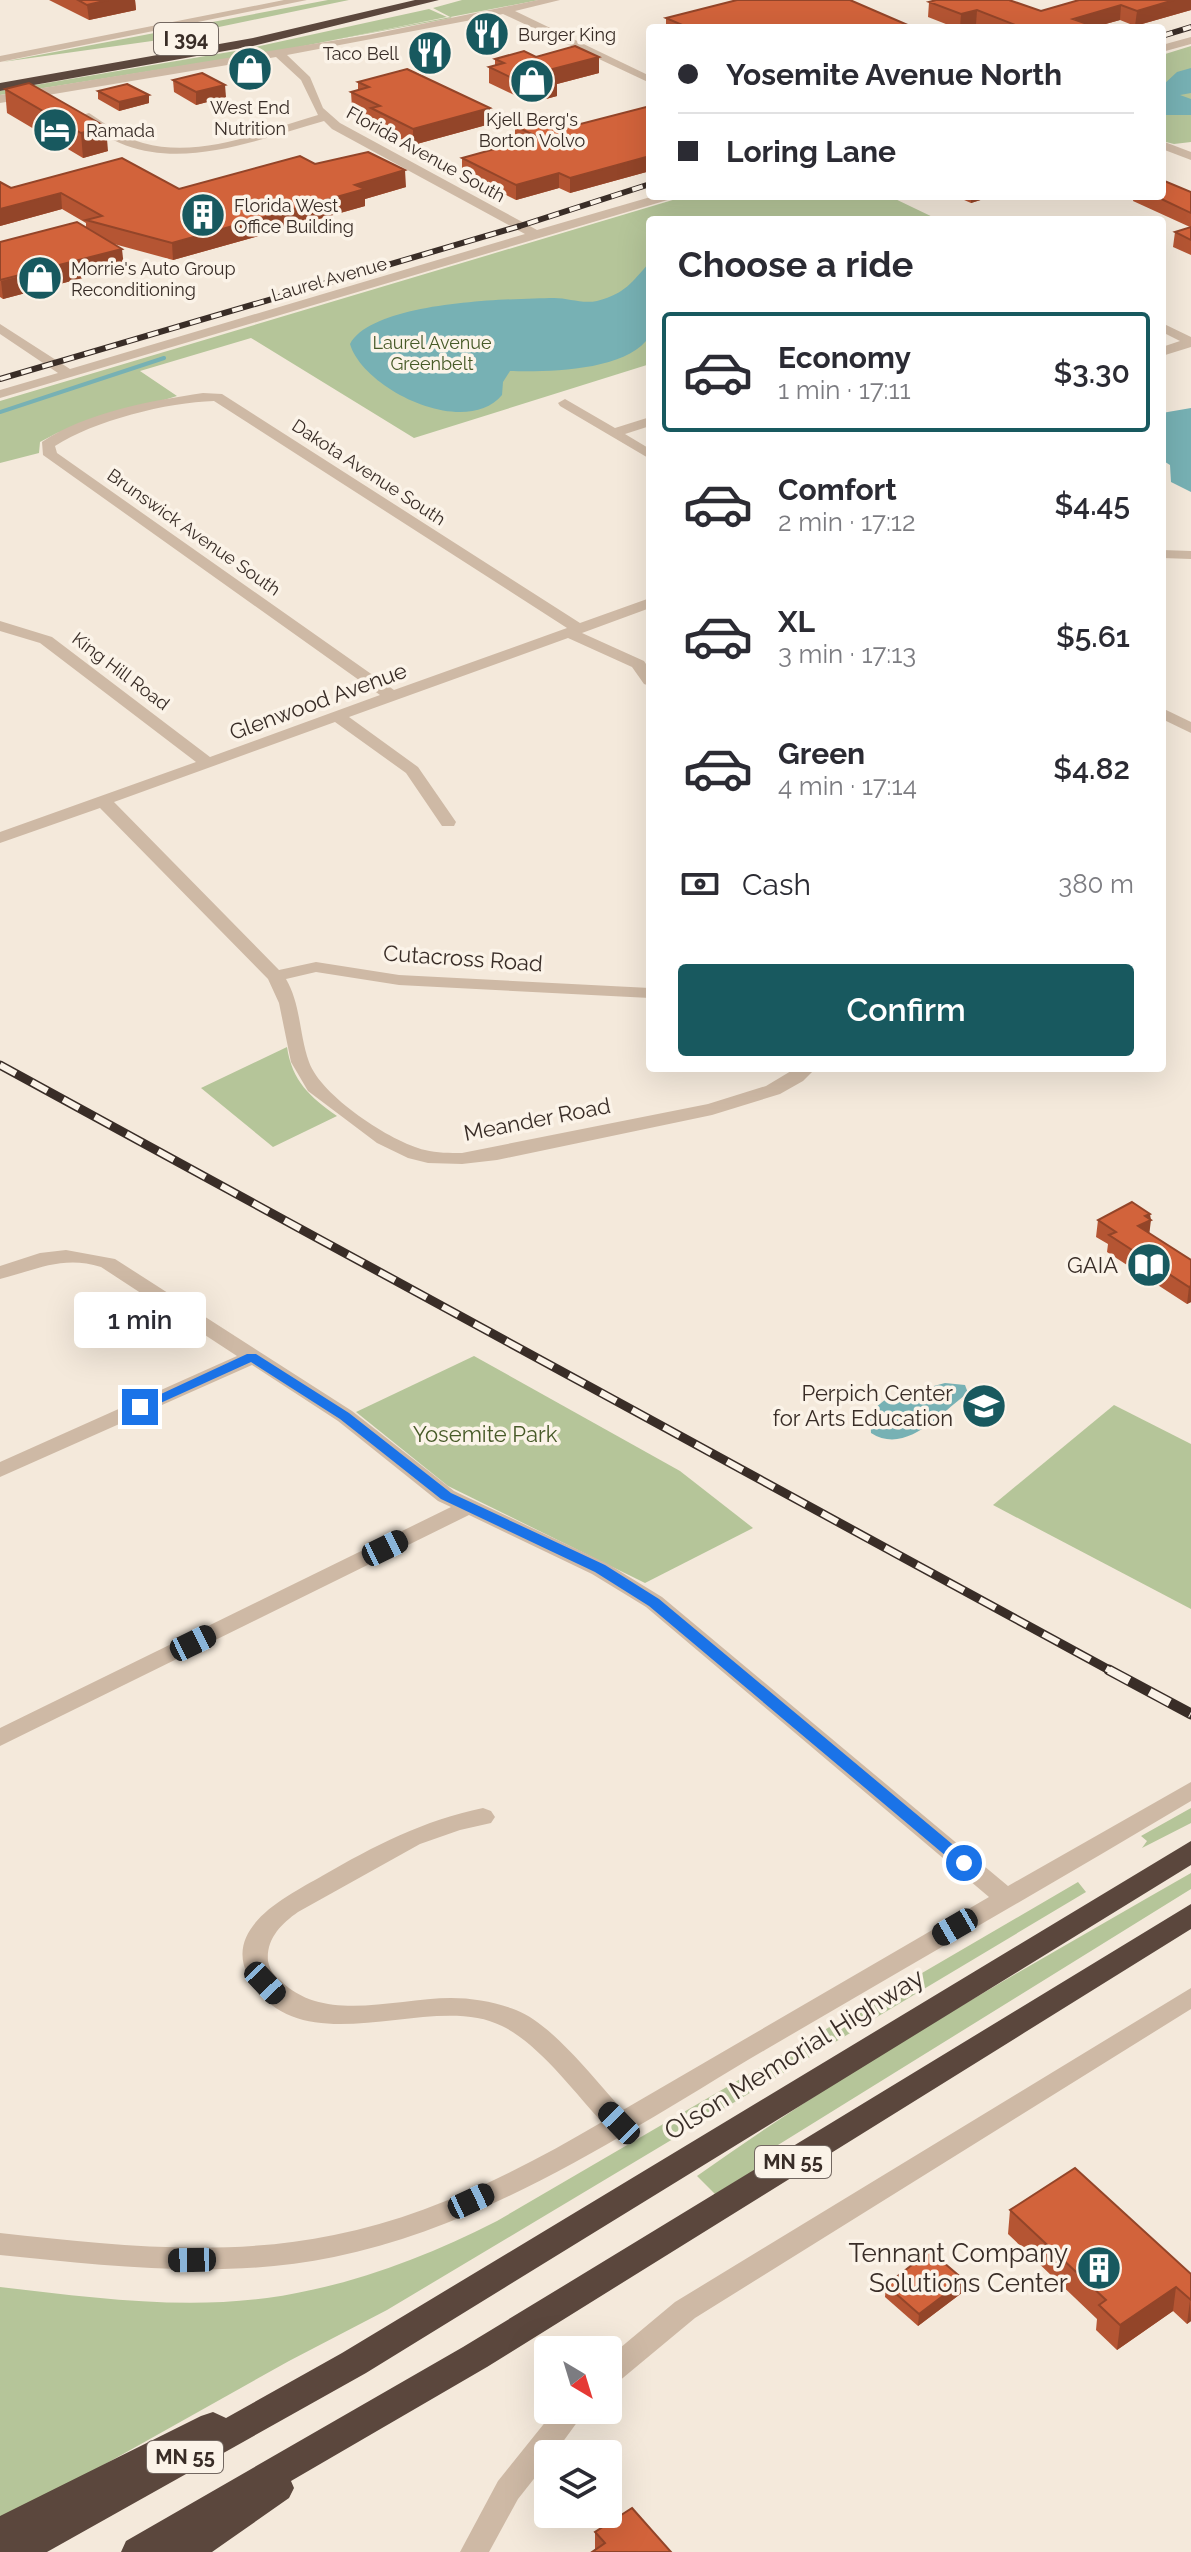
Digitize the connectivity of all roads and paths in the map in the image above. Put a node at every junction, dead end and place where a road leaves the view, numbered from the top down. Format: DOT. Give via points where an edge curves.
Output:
graph roads {
  1 [pos="301,0"];
  2 [pos="371,0"];
  3 [pos="554,0"];
  4 [pos="432,1"];
  5 [pos="506,11"];
  6 [pos="1191,40"];
  7 [pos="1166,48"];
  8 [pos="280,54"];
  9 [pos="0,59"];
  10 [pos="0,70"];
  11 [pos="646,78"];
  12 [pos="0,85"];
  13 [pos="49,92"];
  14 [pos="0,99"];
  15 [pos="325,117"];
  16 [pos="1191,146"];
  17 [pos="1168,147"];
  18 [pos="1191,156"];
  19 [pos="654,200"];
  20 [pos="538,236"];
  21 [pos="0,328"];
  22 [pos="1166,329"];
  23 [pos="1191,342"];
  24 [pos="1166,351"];
  25 [pos="69,374"];
  26 [pos="0,394"];
  27 [pos="565,403"];
  28 [pos="126,415"];
  29 [pos="646,422"];
  30 [pos="613,433"];
  31 [pos="646,453"];
  32 [pos="1166,554"];
  33 [pos="1191,555"];
  34 [pos="646,604"];
  35 [pos="0,626"];
  36 [pos="575,631"];
  37 [pos="646,675"];
  38 [pos="393,697"];
  39 [pos="1166,715"];
  40 [pos="338,717"];
  41 [pos="1191,728"];
  42 [pos="209,764"];
  43 [pos="104,802"];
  44 [pos="448,822"];
  45 [pos="0,838"];
  46 [pos="275,976"];
  47 [pos="646,993"];
  48 [pos="801,1072"];
  49 [pos="0,1273"];
  50 [pos="252,1357"];
  51 [pos="0,1470"];
  52 [pos="468,1507"];
  53 [pos="0,1738"];
  54 [pos="1184,1794"];
  55 [pos="483,1817"];
  56 [pos="1191,1851"];
  57 [pos="1006,1898"];
  58 [pos="1191,1915"];
  59 [pos="1191,1997"];
  60 [pos="619,2123"];
  61 [pos="0,2244"];
  62 [pos="622,2360"];
  63 [pos="354,2363"];
  64 [pos="393,2406"];
  65 [pos="561,2424"];
  66 [pos="0,2533"];
  67 [pos="16,2552"];
  68 [pos="138,2552"];
  69 [pos="184,2552"];
  70 [pos="474,2552"];
  1 -- 9 [label="street"];
  2 -- 10 [label="highway, I 394" via="204,36"];
  3 -- 5 [label="street"];
  4 -- 12 [label="highway, I 394" via="253,42"];
  5 -- 8 [label="street"];
  5 -- 11 [label="street"];
  6 -- 7 [label="street"];
  8 -- 13 [label="street"];
  8 -- 15 [label="street, Florida Avenue South" via="306,79"];
  13 -- 14 [label="street"];
  13 -- 15 [label="street" via="132,143 170,150 209,147"];
  15 -- 20 [label="street, Florida Avenue South"];
  16 -- 17 [label="street"];
  17 -- 18 [label="street"];
  19 -- 20 [label="street, Laurel Avenue"];
  20 -- 25 [label="street, Laurel Avenue"];
  21 -- 25 [label="street"];
  22 -- 23 [label="street"];
  23 -- 24 [label="street"];
  25 -- 26 [label="street, Laurel Avenue"];
  27 -- 30 [label="street"];
  28 -- 36 [label="street, Dakota Avenue South" via="196,396 226,400"];
  28 -- 38 [label="street, Brunswick Avenue South" via="58,437 47,451"];
  29 -- 30 [label="street"];
  30 -- 31 [label="street"];
  32 -- 33 [label="street"];
  34 -- 36 [label="street, Glenwood Avenue"];
  35 -- 42 [label="street, King Hill Road" via="46,640"];
  36 -- 37 [label="street, Dakota Avenue South" via="638,664"];
  36 -- 38 [label="street, Glenwood Avenue"];
  38 -- 40 [label="street, Glenwood Avenue"];
  39 -- 41 [label="street"];
  40 -- 42 [label="street, Glenwood Avenue"];
  40 -- 44 [label="street" via="412,770"];
  42 -- 43 [label="street, Glenwood Avenue"];
  43 -- 45 [label="street, Glenwood Avenue"];
  43 -- 46 [label="street, Meander Road"];
  46 -- 47 [label="street, Cutacross Road" via="316,967 399,980"];
  46 -- 48 [label="street, Meander Road" via="288,996 301,1066 309,1081 403,1150 426,1157 467,1158 693,1114 772,1090"];
  49 -- 50 [label="street" via="39,1258 77,1255 118,1269"];
  50 -- 51 [label="street"];
  50 -- 52 [label="street" via="345,1416 426,1483"];
  52 -- 53 [label="street"];
  52 -- 57 [label="street" via="600,1569 654,1602"];
  54 -- 57 [label="street"];
  55 -- 60 [label="street" via="433,1828 280,1911 259,1936 258,1972 287,2003 317,2012 461,2008 511,2019"];
  56 -- 63 [label="highway, Olson Memorial Highway / MN 55"];
  57 -- 60 [label="street"];
  58 -- 64 [label="highway, MN 55"];
  59 -- 62 [label="street" via="685,2310"];
  60 -- 61 [label="street" via="448,2213 336,2245 282,2254 164,2260"];
  63 -- 66 [label="highway" via="151,2454"];
  63 -- 67 [label="highway, Olson Memorial Highway / MN 55"];
  64 -- 68 [label="highway, MN 55"];
  64 -- 69 [label="highway"];
  65 -- 70 [label="street" via="508,2490"];
}
